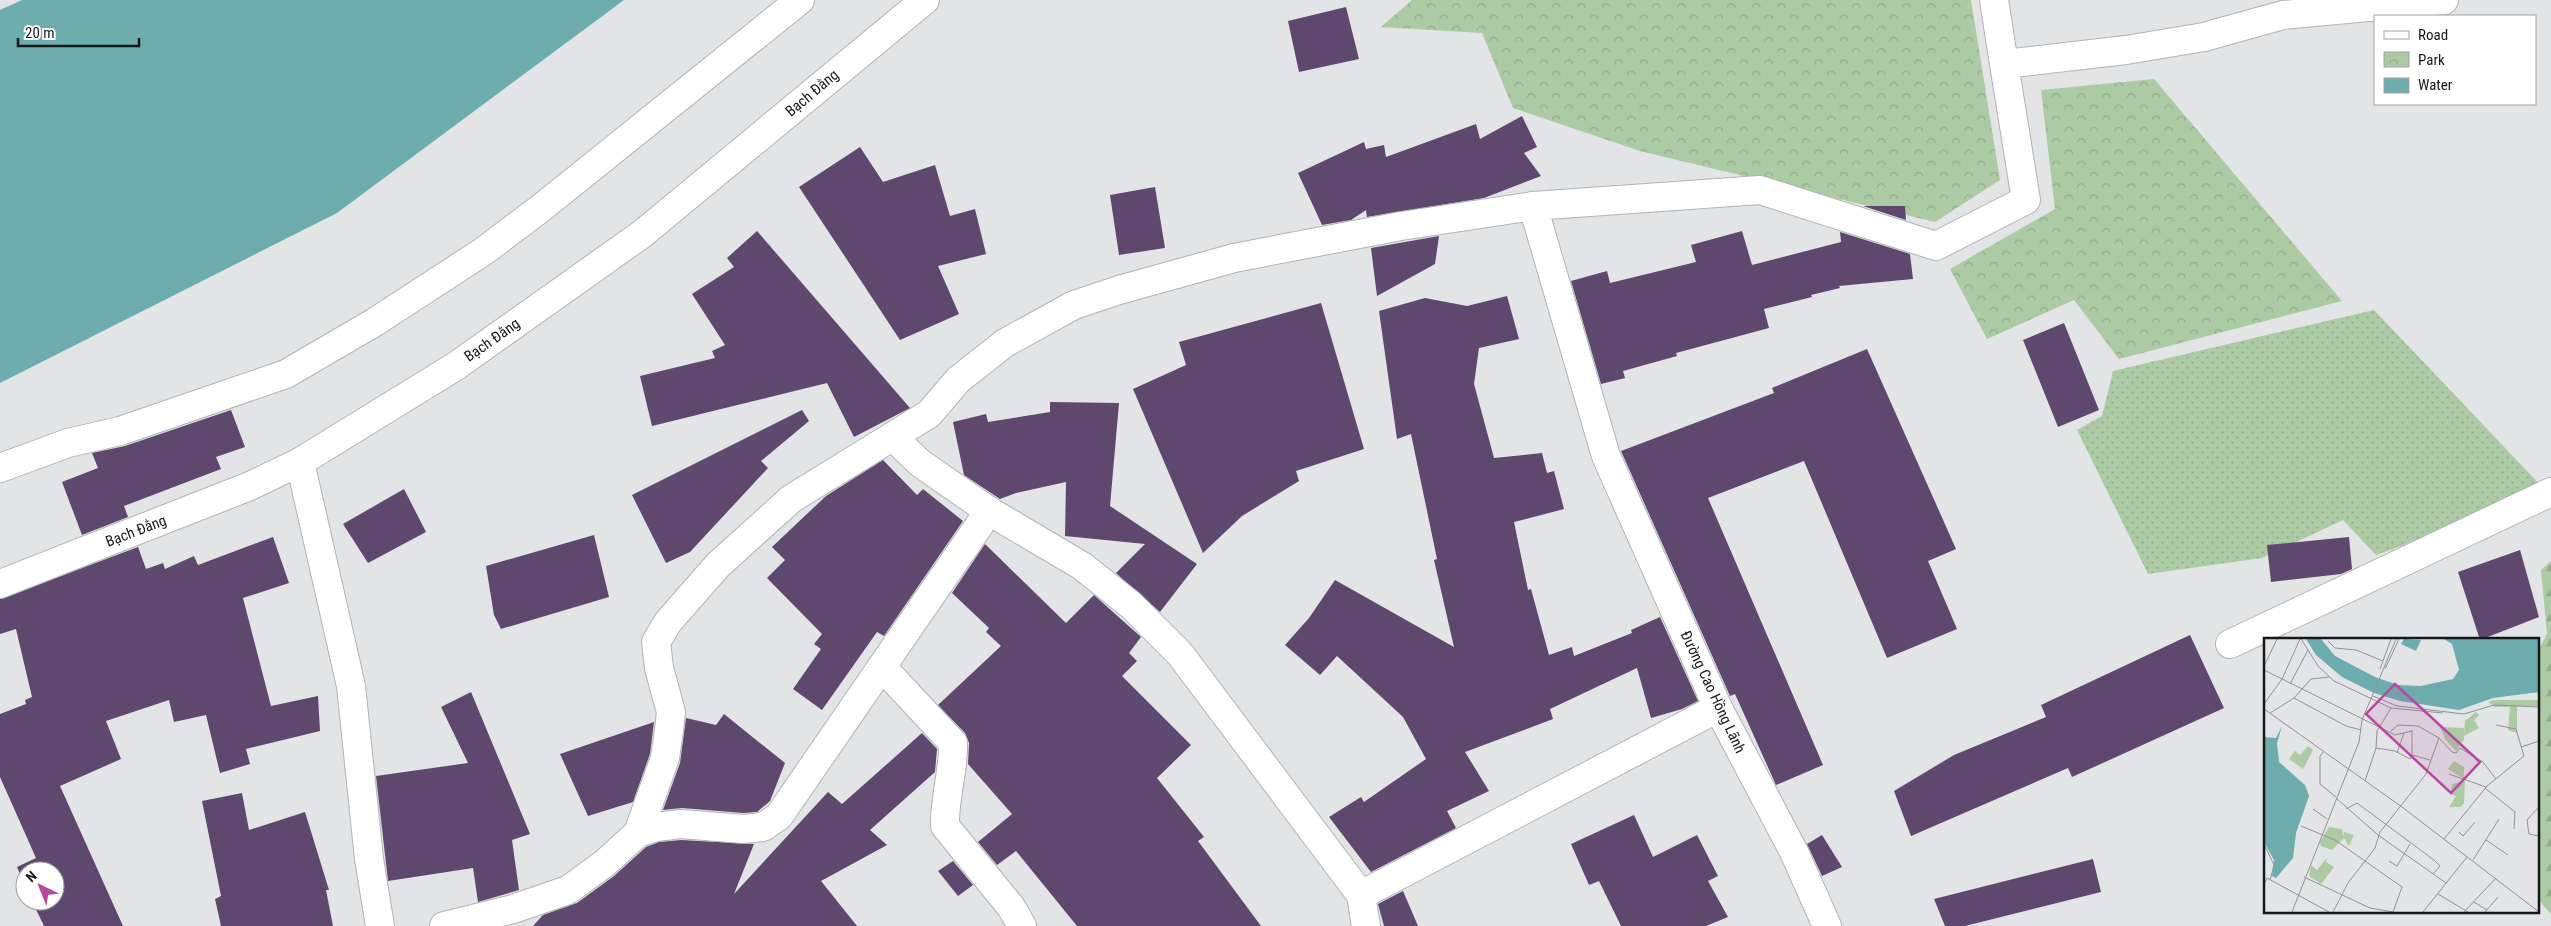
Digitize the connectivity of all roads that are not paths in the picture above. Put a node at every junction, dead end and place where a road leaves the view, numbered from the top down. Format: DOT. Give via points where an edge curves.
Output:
graph roads {
  1 [pos="800,0"];
  2 [pos="925,0"];
  3 [pos="1994,0"];
  4 [pos="2444,0"];
  5 [pos="2004,64"];
  6 [pos="1533,206"];
  7 [pos="893,437"];
  8 [pos="300,462"];
  9 [pos="0,468"];
  10 [pos="2551,492"];
  11 [pos="989,511"];
  12 [pos="0,584"];
  13 [pos="2230,644"];
  14 [pos="883,668"];
  15 [pos="1718,708"];
  16 [pos="638,833"];
  17 [pos="1361,895"];
  18 [pos="380,926"];
  19 [pos="444,926"];
  20 [pos="1022,926"];
  21 [pos="1366,926"];
  22 [pos="1827,926"];
  1 -- 9 [label="street" via="541,208 437,283 367,327 286,374 120,431 68,443"];
  2 -- 8 [label="street, Bạch Đằng" via="642,234 456,366"];
  3 -- 5 [label="street"];
  4 -- 5 [label="street" via="2283,16 2204,37"];
  5 -- 6 [label="street" via="2026,200 1936,246 1760,190"];
  6 -- 7 [label="street" via="1401,226 1234,258 1074,305 1005,344 958,380 929,414"];
  6 -- 15 [label="street, Đường Cao Hồng Lãnh" via="1606,456"];
  7 -- 11 [label="street" via="920,463"];
  7 -- 16 [label="street" via="791,498 718,564 668,622 656,642 658,668 671,712 670,730 665,758"];
  8 -- 12 [label="street, Bạch Đằng" via="250,486"];
  8 -- 18 [label="street" via="350,686 369,859"];
  10 -- 13 [label="street"];
  11 -- 14 [label="street"];
  11 -- 17 [label="street" via="1082,566 1131,605 1180,654"];
  14 -- 16 [label="street" via="779,816 763,827 743,829 681,824"];
  14 -- 20 [label="street" via="953,743 945,826 1012,907"];
  15 -- 17 [label="street"];
  15 -- 22 [label="street, Đường Cao Hồng Lãnh" via="1794,852"];
  16 -- 19 [label="street" via="568,890 513,909"];
  17 -- 21 [label="street"];
}
